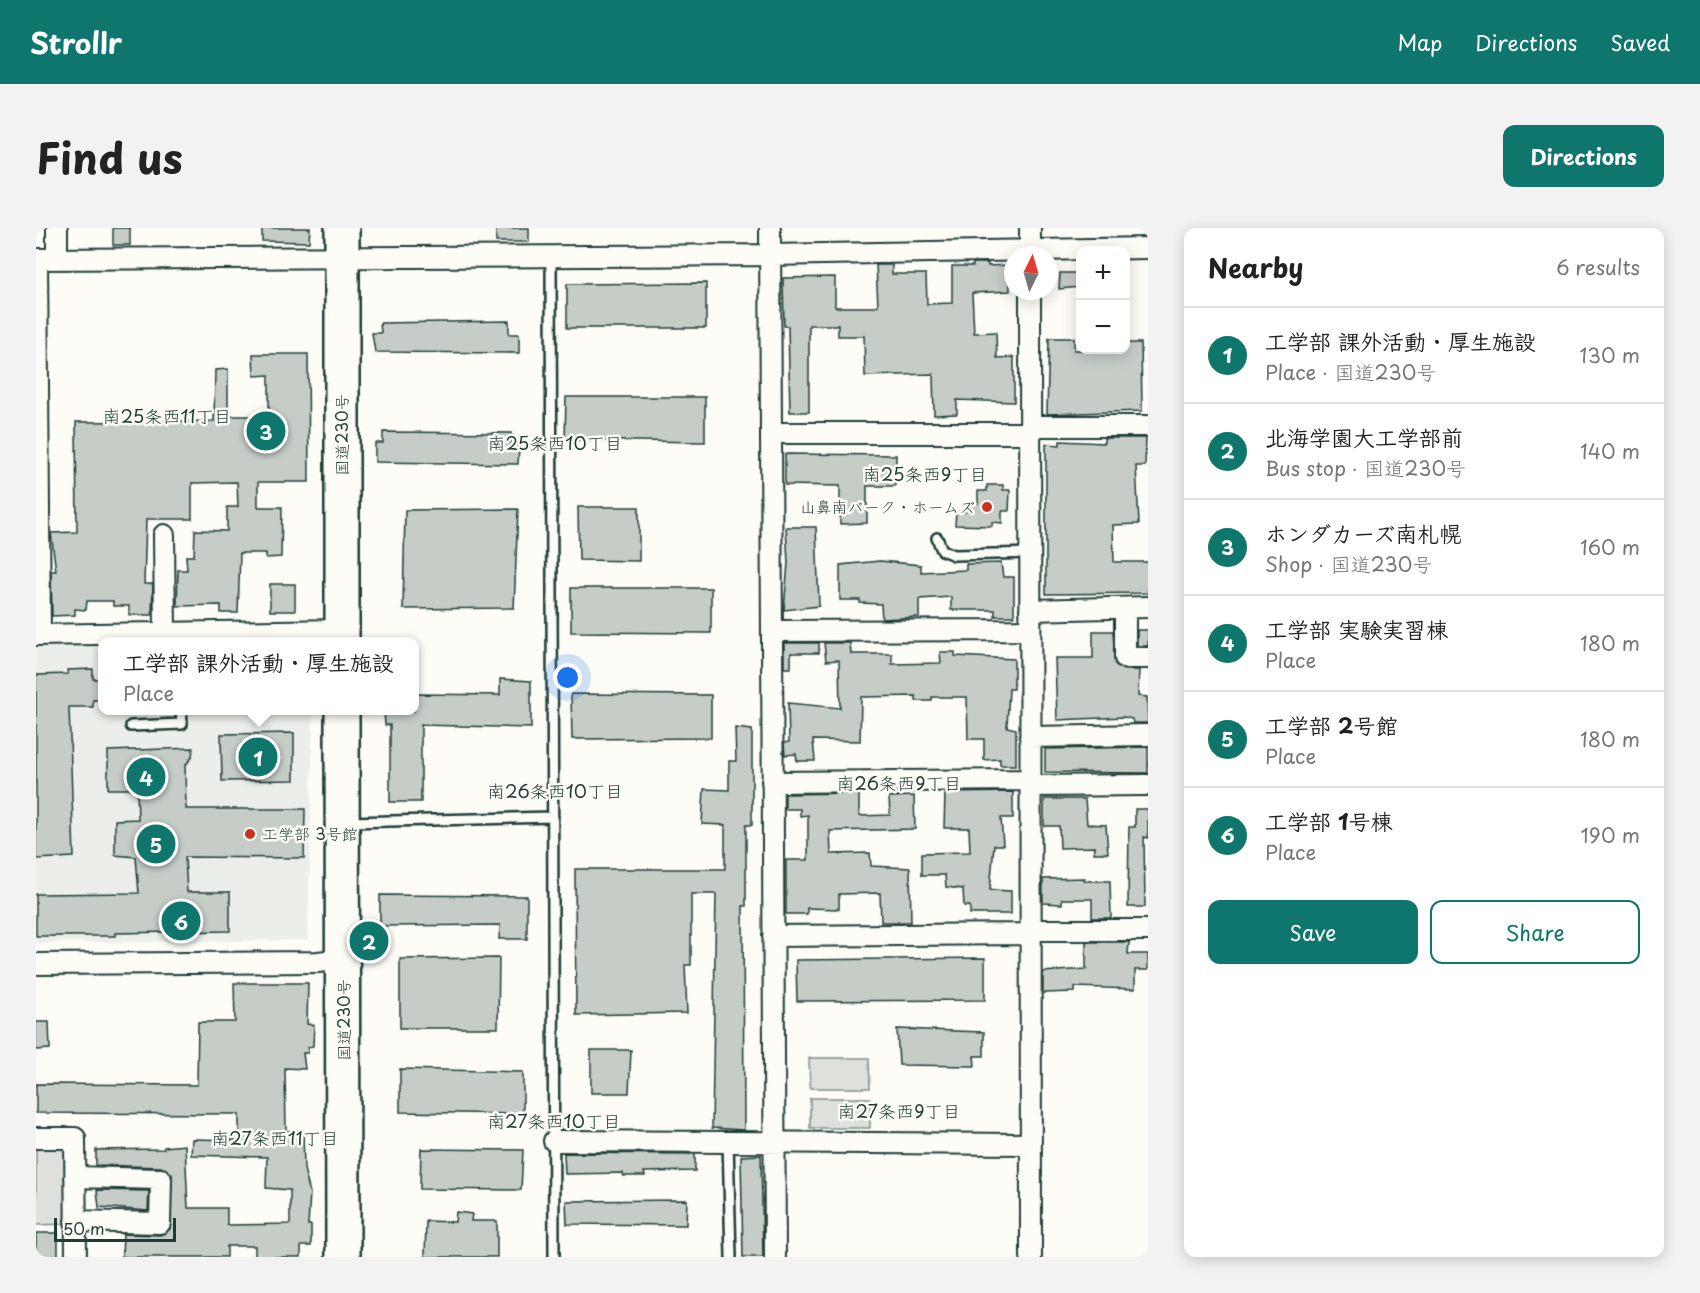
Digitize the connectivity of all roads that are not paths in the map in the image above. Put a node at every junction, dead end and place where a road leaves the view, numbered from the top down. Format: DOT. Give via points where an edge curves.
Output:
graph roads {
  1 [pos="57,228"];
  2 [pos="770,228"];
  3 [pos="1030,228"];
  4 [pos="342,243"];
  5 [pos="1030,246"];
  6 [pos="1148,248"];
  7 [pos="1058,251"];
  8 [pos="1004,252"];
  9 [pos="770,255"];
  10 [pos="551,257"];
  11 [pos="43,258"];
  12 [pos="1030,300"];
  13 [pos="1148,426"];
  14 [pos="1030,430"];
  15 [pos="772,433"];
  16 [pos="37,434"];
  17 [pos="164,536"];
  18 [pos="937,538"];
  19 [pos="1030,553"];
  20 [pos="1148,607"];
  21 [pos="1125,608"];
  22 [pos="1030,610"];
  23 [pos="1030,630"];
  24 [pos="772,631"];
  25 [pos="38,635"];
  26 [pos="174,636"];
  27 [pos="342,636"];
  28 [pos="1148,658"];
  29 [pos="181,715"];
  30 [pos="342,715"];
  31 [pos="131,726"];
  32 [pos="1148,735"];
  33 [pos="1030,737"];
  34 [pos="772,782"];
  35 [pos="1030,783"];
  36 [pos="1148,785"];
  37 [pos="553,817"];
  38 [pos="343,822"];
  39 [pos="1148,930"];
  40 [pos="1031,932"];
  41 [pos="772,936"];
  42 [pos="344,958"];
  43 [pos="36,964"];
  44 [pos="36,1138"];
  45 [pos="554,1141"];
  46 [pos="728,1141"];
  47 [pos="774,1142"];
  48 [pos="1031,1144"];
  49 [pos="75,1177"];
  50 [pos="75,1221"];
  51 [pos="76,1257"];
  52 [pos="344,1257"];
  53 [pos="554,1257"];
  54 [pos="731,1257"];
  55 [pos="775,1257"];
  56 [pos="1031,1257"];
  1 -- 11 [label="street"];
  2 -- 9 [label="street"];
  3 -- 5 [label="street"];
  4 -- 10 [label="street"];
  4 -- 11 [label="street"];
  4 -- 27 [label="highway, 国道230号"];
  6 -- 7 [label="street"];
  8 -- 9 [label="street"];
  9 -- 10 [label="street"];
  9 -- 15 [label="street"];
  10 -- 37 [label="lane"];
  11 -- 16 [label="street"];
  12 -- 14 [label="street"];
  13 -- 14 [label="street"];
  14 -- 15 [label="street"];
  14 -- 19 [label="street"];
  15 -- 24 [label="street"];
  16 -- 25 [label="street"];
  17 -- 26 [label="street"];
  18 -- 19 [label="lane" via="942,550 954,555"];
  19 -- 22 [label="street"];
  20 -- 21 [label="street"];
  21 -- 22 [label="street"];
  21 -- 28 [label="street" via="1125,658"];
  22 -- 23 [label="street"];
  23 -- 24 [label="street"];
  23 -- 33 [label="street"];
  24 -- 34 [label="street"];
  25 -- 26 [label="street"];
  26 -- 27 [label="street"];
  29 -- 31 [label="lane" via="182,724"];
  30 -- 38 [label="highway, 国道230号"];
  32 -- 33 [label="street"];
  33 -- 35 [label="street"];
  34 -- 35 [label="street"];
  34 -- 41 [label="street"];
  35 -- 36 [label="street"];
  35 -- 40 [label="street"];
  37 -- 38 [label="lane"];
  37 -- 45 [label="lane"];
  38 -- 42 [label="highway, 国道230号"];
  39 -- 40 [label="street"];
  40 -- 41 [label="street"];
  40 -- 48 [label="street"];
  41 -- 47 [label="street"];
  42 -- 43 [label="street" via="318,962"];
  42 -- 52 [label="highway, 国道230号"];
  44 -- 49 [label="street" via="75,1138"];
  45 -- 46 [label="street"];
  45 -- 53 [label="lane"];
  46 -- 47 [label="street"];
  46 -- 54 [label="lane"];
  47 -- 48 [label="street"];
  47 -- 55 [label="street"];
  48 -- 56 [label="street"];
  49 -- 50 [label="street"];
  49 -- 50 [label="street" via="161,1179 160,1223"];
  50 -- 51 [label="street"];
}
